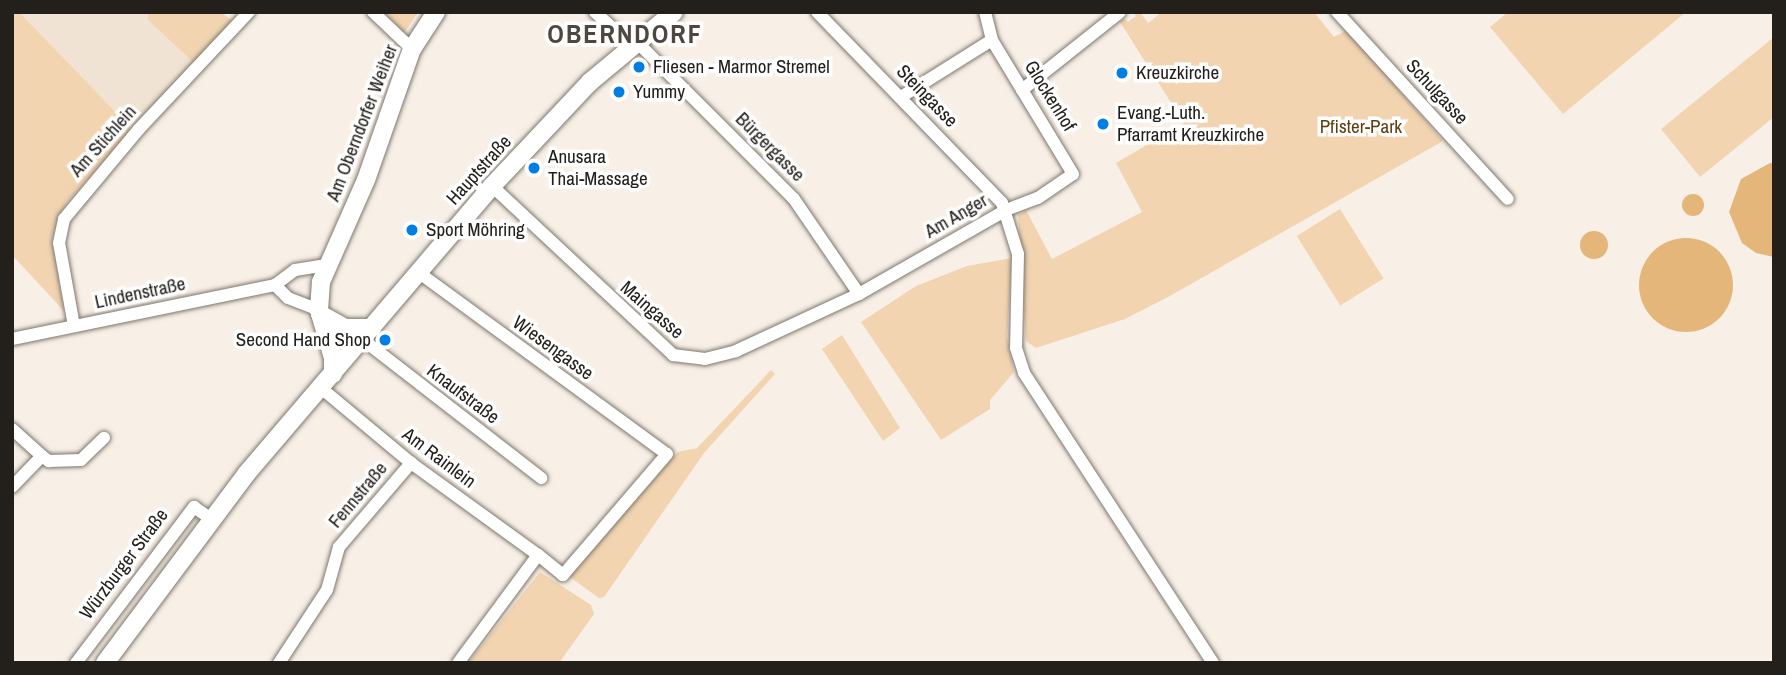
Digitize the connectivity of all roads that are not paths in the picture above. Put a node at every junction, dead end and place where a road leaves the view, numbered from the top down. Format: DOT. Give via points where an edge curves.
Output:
graph roads {
  1 [pos="249,12"];
  2 [pos="373,12"];
  3 [pos="436,12"];
  4 [pos="594,12"];
  5 [pos="674,12"];
  6 [pos="817,12"];
  7 [pos="985,12"];
  8 [pos="1337,12"];
  9 [pos="1112,15"];
  10 [pos="992,40"];
  11 [pos="634,44"];
  12 [pos="412,49"];
  13 [pos="1022,90"];
  14 [pos="901,97"];
  15 [pos="1073,174"];
  16 [pos="492,186"];
  17 [pos="1508,199"];
  18 [pos="1006,210"];
  19 [pos="327,265"];
  20 [pos="418,272"];
  21 [pos="275,285"];
  22 [pos="859,294"];
  23 [pos="320,312"];
  24 [pos="74,326"];
  25 [pos="367,333"];
  26 [pos="12,339"];
  27 [pos="327,381"];
  28 [pos="12,429"];
  29 [pos="104,438"];
  30 [pos="667,454"];
  31 [pos="42,456"];
  32 [pos="411,463"];
  33 [pos="541,478"];
  34 [pos="12,487"];
  35 [pos="211,518"];
  36 [pos="538,555"];
  37 [pos="76,663"];
  38 [pos="105,663"];
  39 [pos="279,663"];
  40 [pos="458,663"];
  41 [pos="1213,663"];
  1 -- 24 [label="street, Am Stichlein" via="158,108 64,219 59,243"];
  2 -- 12 [label="street"];
  3 -- 12 [label="main road, Am Oberndorfer Weiher"];
  4 -- 11 [label="street, Bürgergasse"];
  5 -- 11 [label="main road, Hauptstraße"];
  6 -- 14 [label="street, Steingasse"];
  7 -- 10 [label="street, Glockenhof"];
  8 -- 17 [label="street, Schulgasse"];
  9 -- 13 [label="street"];
  10 -- 13 [label="street, Glockenhof"];
  10 -- 14 [label="street"];
  11 -- 16 [label="main road, Hauptstraße" via="569,103"];
  11 -- 22 [label="street, Bürgergasse" via="794,199"];
  12 -- 19 [label="main road, Am Oberndorfer Weiher" via="366,180"];
  13 -- 15 [label="street, Glockenhof"];
  14 -- 18 [label="street, Steingasse"];
  15 -- 18 [label="street, Am Anger" via="1038,198"];
  16 -- 20 [label="main road, Hauptstraße"];
  16 -- 22 [label="street, Maingasse" via="673,355 705,359 736,351"];
  18 -- 22 [label="street, Am Anger"];
  18 -- 41 [label="street" via="1018,254 1016,348 1024,373"];
  19 -- 21 [label="street, Lindenstraße" via="295,270"];
  19 -- 23 [label="main road, Am Oberndorfer Weiher" via="319,290"];
  20 -- 25 [label="main road, Hauptstraße"];
  20 -- 30 [label="street, Wiesengasse"];
  21 -- 23 [label="street" via="288,298"];
  21 -- 24 [label="street, Lindenstraße"];
  23 -- 25 [label="main road" via="345,328"];
  23 -- 27 [label="main road, Am Oberndorfer Weiher" via="333,358"];
  24 -- 26 [label="street, Lindenstraße"];
  25 -- 27 [label="main road, Hauptstraße"];
  25 -- 33 [label="street, Knaufstraße"];
  27 -- 32 [label="street, Am Rainlein"];
  27 -- 35 [label="main road"];
  28 -- 31 [label="street"];
  29 -- 31 [label="street" via="82,460 49,461"];
  30 -- 36 [label="street, Am Rainlein" via="563,575"];
  31 -- 34 [label="street"];
  32 -- 36 [label="street, Am Rainlein"];
  32 -- 39 [label="street, Fennstraße" via="340,547 327,590"];
  35 -- 37 [label="street, Würzburger Straße" via="194,507"];
  35 -- 38 [label="main road"];
  36 -- 40 [label="street"];
}
